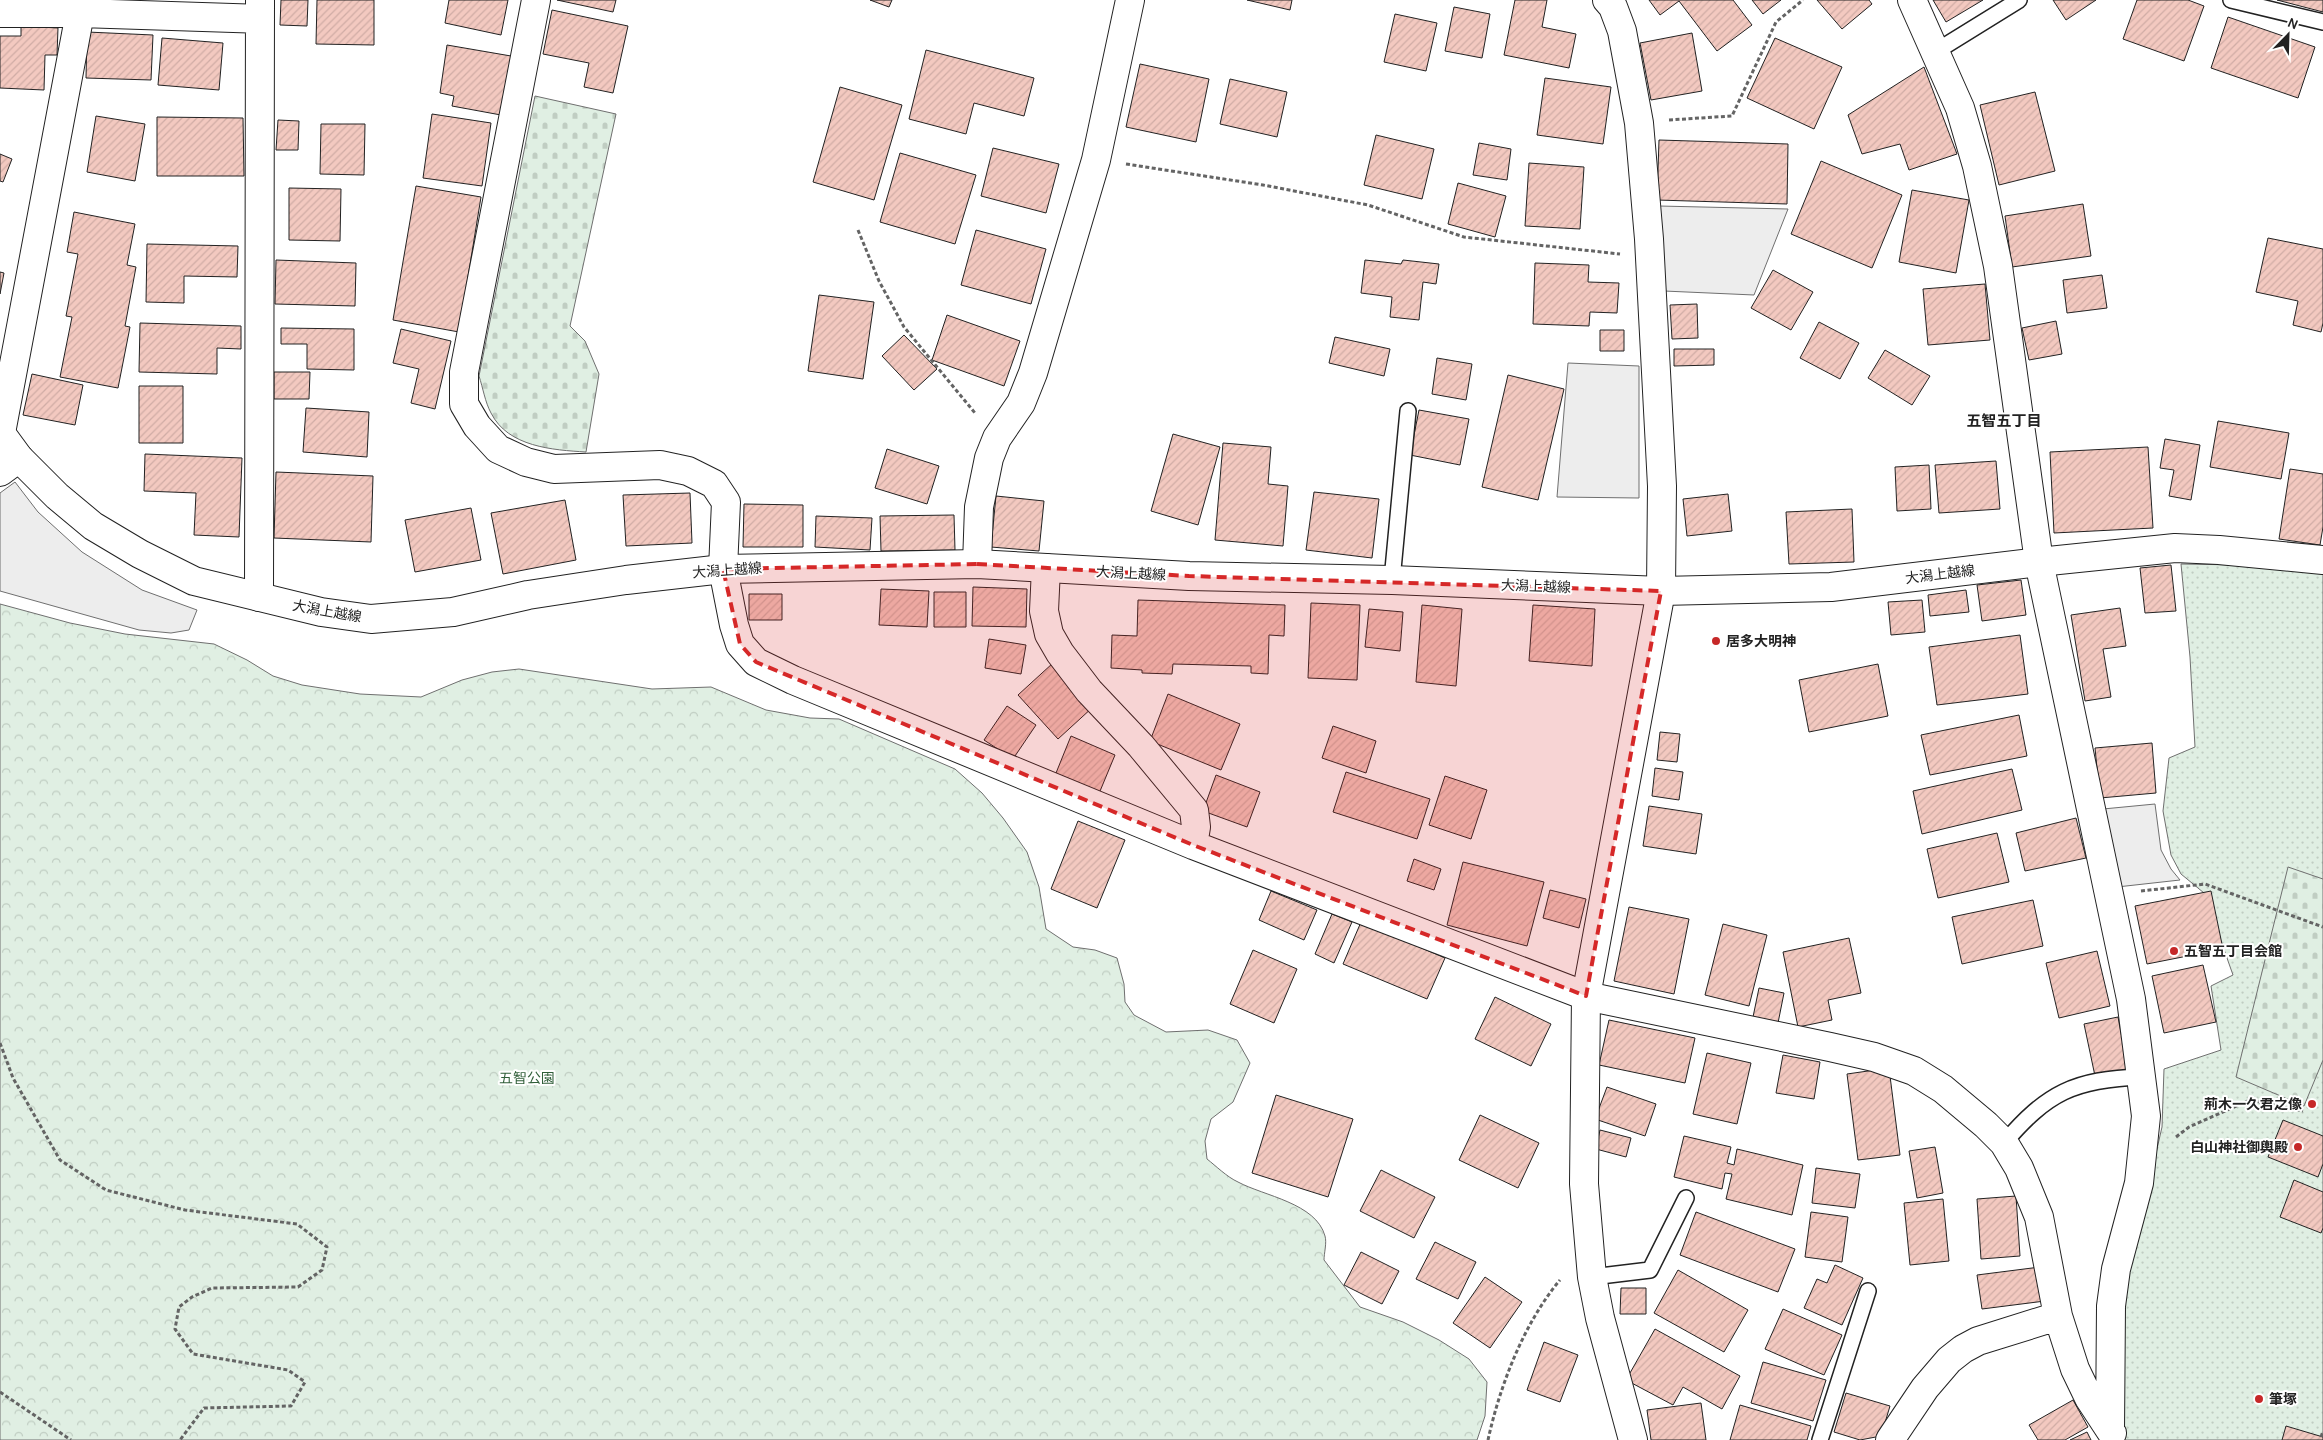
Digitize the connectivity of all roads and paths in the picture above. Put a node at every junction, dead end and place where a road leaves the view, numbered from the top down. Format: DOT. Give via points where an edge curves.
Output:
graph roads {
  1 [pos="536,0"];
  2 [pos="1130,0"];
  3 [pos="1607,0"];
  4 [pos="1803,0"];
  5 [pos="1912,0"];
  6 [pos="2019,0"];
  7 [pos="2231,0"];
  8 [pos="260,10"];
  9 [pos="80,13"];
  10 [pos="0,14"];
  11 [pos="2323,22"];
  12 [pos="1935,52"];
  13 [pos="1639,123"];
  14 [pos="1096,160"];
  15 [pos="858,230"];
  16 [pos="1649,258"];
  17 [pos="1408,411"];
  18 [pos="1,432"];
  19 [pos="996,438"];
  20 [pos="10,465"];
  21 [pos="2323,558"];
  22 [pos="2039,562"];
  23 [pos="977,564"];
  24 [pos="723,568"];
  25 [pos="1046,568"];
  26 [pos="1392,580"];
  27 [pos="1661,591"];
  28 [pos="259,597"];
  29 [pos="1193,845"];
  30 [pos="2110,894"];
  31 [pos="2323,927"];
  32 [pos="1586,996"];
  33 [pos="0,1043"];
  34 [pos="2142,1076"];
  35 [pos="2303,1111"];
  36 [pos="2004,1143"];
  37 [pos="2141,1162"];
  38 [pos="1686,1198"];
  39 [pos="1590,1244"];
  40 [pos="1592,1277"];
  41 [pos="1868,1290"];
  42 [pos="2058,1316"];
  43 [pos="0,1392"];
  44 [pos="2323,1431"];
  45 [pos="2113,1435"];
  46 [pos="2321,1437"];
  47 [pos="71,1440"];
  48 [pos="180,1440"];
  49 [pos="1488,1440"];
  50 [pos="1634,1440"];
  51 [pos="1820,1440"];
  52 [pos="1890,1440"];
  1 -- 24 [label="street" via="464,372 464,404 477,426 498,449 526,462 554,469 660,465 688,471 714,484 726,502"];
  2 -- 14 [label="street"];
  3 -- 13 [label="street" via="1622,31"];
  4 -- 13 [label="path" via="1776,22 1732,116"];
  5 -- 12 [label="street"];
  6 -- 12 [label="lane"];
  7 -- 11 [label="lane"];
  8 -- 9 [label="street"];
  8 -- 28 [label="street"];
  9 -- 10 [label="street"];
  9 -- 18 [label="street"];
  12 -- 22 [label="street" via="1960,108 1977,166 1998,266"];
  13 -- 16 [label="street"];
  14 -- 16 [label="path" via="1263,185 1368,205 1464,237"];
  14 -- 19 [label="street" via="1034,373 1021,403"];
  15 -- 19 [label="path" via="878,281 904,327"];
  16 -- 27 [label="street" via="1662,486"];
  17 -- 26 [label="lane"];
  18 -- 20 [label="street, 大潟上越線"];
  19 -- 23 [label="street" via="979,506"];
  20 -- 28 [label="street, 大潟上越線" via="57,496 93,526 140,554 194,581"];
  21 -- 22 [label="street, 大潟上越線" via="2176,548"];
  22 -- 27 [label="street, 大潟上越線" via="1830,587"];
  22 -- 30 [label="street"];
  23 -- 24 [label="street, 大潟上越線"];
  23 -- 25 [label="street, 大潟上越線"];
  24 -- 28 [label="street, 大潟上越線" via="528,595 454,612 371,619 321,612"];
  24 -- 29 [label="street" via="740,644 756,662 802,684"];
  25 -- 26 [label="street, 大潟上越線" via="1189,576"];
  25 -- 29 [label="street" via="1044,611 1049,634 1090,691 1194,810"];
  26 -- 27 [label="street, 大潟上越線"];
  27 -- 32 [label="street"];
  29 -- 32 [label="street"];
  30 -- 31 [label="path" via="2205,884"];
  30 -- 34 [label="street" via="2131,999"];
  32 -- 36 [label="street" via="1874,1057 1914,1071 1967,1108"];
  32 -- 39 [label="street" via="1584,1184"];
  33 -- 48 [label="path" via="13,1078 60,1160 106,1190 185,1210 297,1224 327,1247 322,1270 298,1287 212,1288 179,1307 175,1329 193,1354 288,1370 304,1382 291,1406 204,1408"];
  34 -- 36 [label="lane" via="2101,1080 2062,1092 2033,1111"];
  34 -- 37 [label="street" via="2146,1116"];
  35 -- 37 [label="path" via="2250,1100 2189,1127"];
  36 -- 42 [label="street" via="2019,1168 2039,1216"];
  37 -- 45 [label="street" via="2111,1306"];
  38 -- 40 [label="lane" via="1650,1270"];
  39 -- 40 [label="street"];
  39 -- 49 [label="path" via="1544,1299 1506,1376"];
  40 -- 50 [label="street" via="1609,1355"];
  41 -- 51 [label="lane"];
  42 -- 45 [label="street" via="2078,1376"];
  42 -- 52 [label="street" via="1978,1341 1963,1349 1924,1388"];
  43 -- 47 [label="path"];
  44 -- 46 [label="path"];
}
